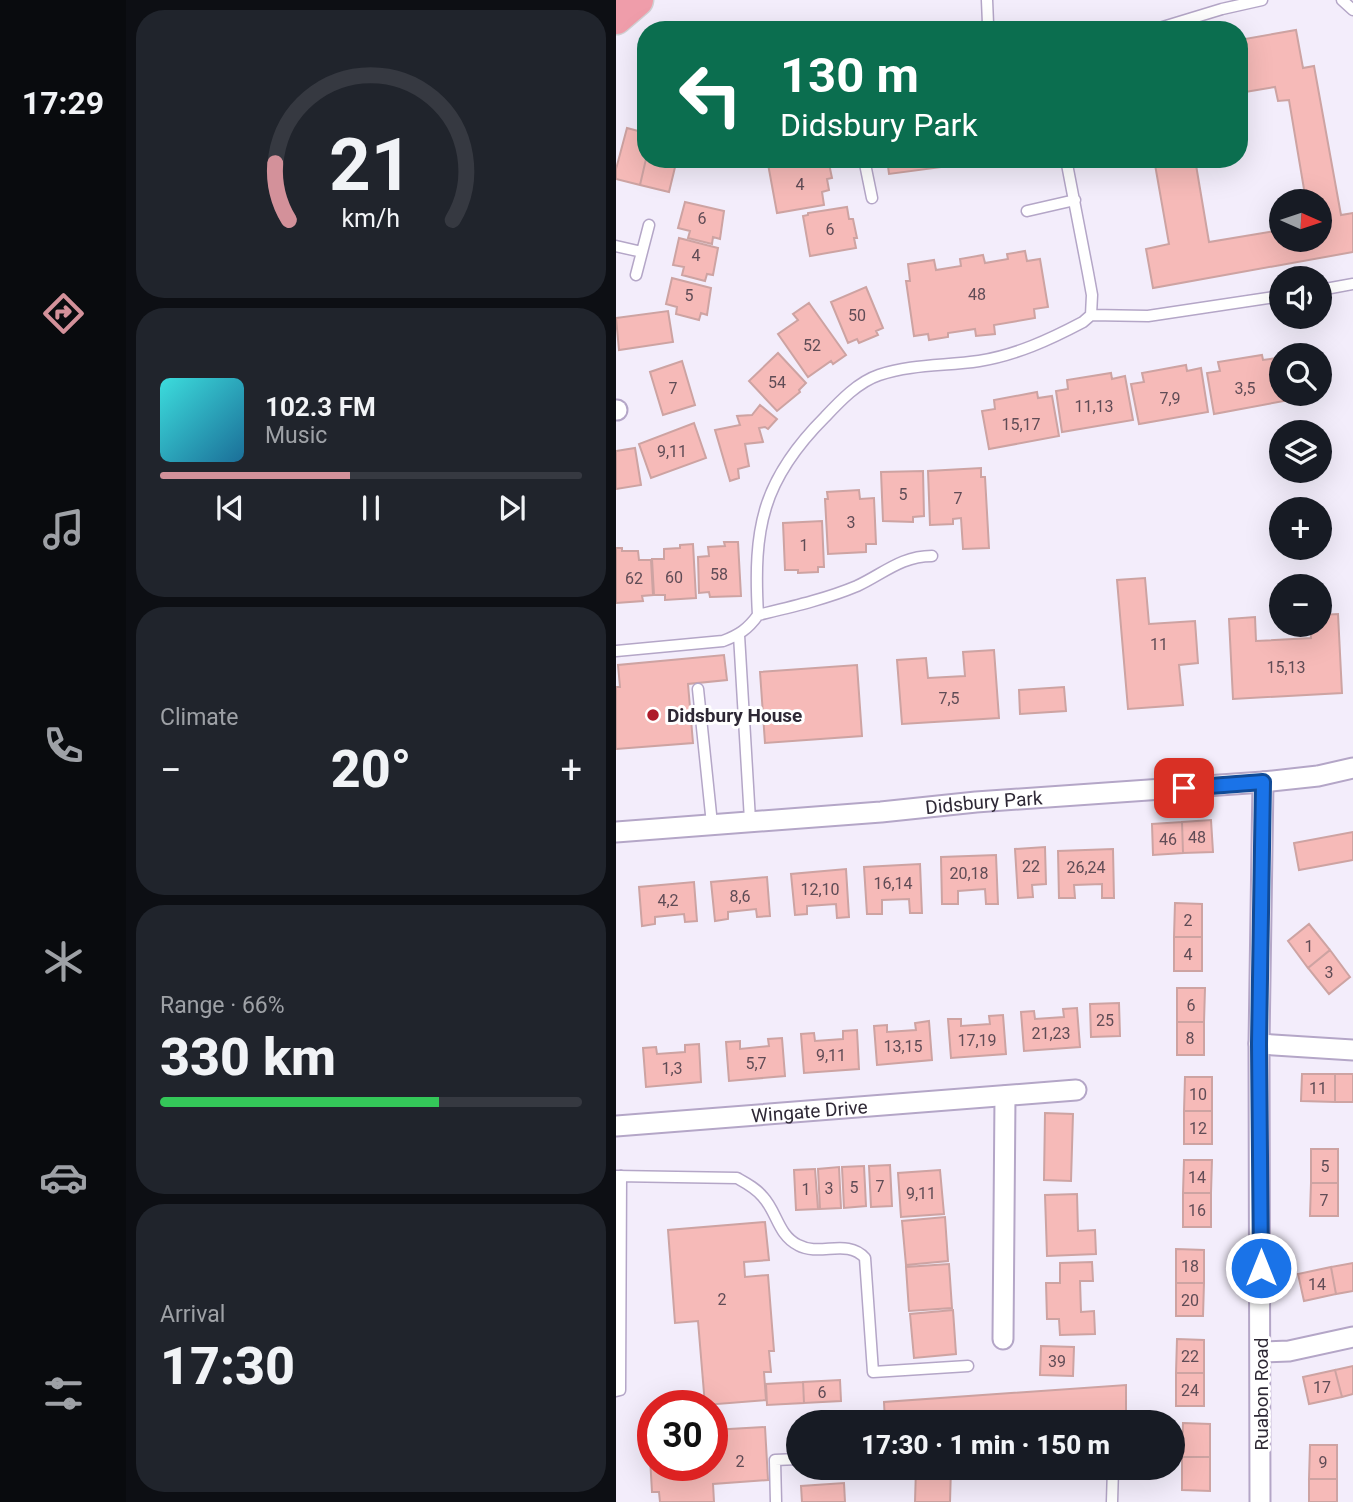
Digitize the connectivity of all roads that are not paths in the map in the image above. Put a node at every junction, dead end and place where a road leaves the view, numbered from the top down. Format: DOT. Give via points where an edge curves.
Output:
graph roads {
  1 [pos="637,0"];
  2 [pos="988,0"];
  3 [pos="1262,0"];
  4 [pos="1342,0"];
  5 [pos="1353,10"];
  6 [pos="616,18"];
  7 [pos="986,21"];
  8 [pos="1183,21"];
  9 [pos="866,168"];
  10 [pos="1068,168"];
  11 [pos="872,198"];
  12 [pos="1076,200"];
  13 [pos="1027,211"];
  14 [pos="649,225"];
  15 [pos="616,246"];
  16 [pos="642,252"];
  17 [pos="635,275"];
  18 [pos="1353,284"];
  19 [pos="1332,288"];
  20 [pos="1269,298"];
  21 [pos="1091,315"];
  22 [pos="932,556"];
  23 [pos="758,615"];
  24 [pos="739,635"];
  25 [pos="616,651"];
  26 [pos="698,689"];
  27 [pos="1353,768"];
  28 [pos="1263,782"];
  29 [pos="750,820"];
  30 [pos="712,824"];
  31 [pos="616,832"];
  32 [pos="1259,1044"];
  33 [pos="1353,1050"];
  34 [pos="1076,1090"];
  35 [pos="1005,1096"];
  36 [pos="616,1126"];
  37 [pos="619,1176"];
  38 [pos="1353,1337"];
  39 [pos="1003,1339"];
  40 [pos="1261,1352"];
  41 [pos="968,1366"];
  42 [pos="616,1391"];
  43 [pos="786,1460"];
  44 [pos="1113,1480"];
  45 [pos="776,1502"];
  46 [pos="1112,1502"];
  47 [pos="1260,1502"];
  1 -- 6 [label="main road"];
  2 -- 7 [label="lane"];
  3 -- 8 [label="lane"];
  4 -- 5 [label="lane"];
  9 -- 11 [label="lane"];
  10 -- 12 [label="lane"];
  12 -- 13 [label="lane"];
  12 -- 21 [label="lane" via="1092,295"];
  14 -- 16 [label="lane"];
  15 -- 16 [label="lane"];
  16 -- 17 [label="lane"];
  18 -- 19 [label="lane"];
  20 -- 21 [label="lane" via="1148,316"];
  21 -- 23 [label="lane" via="1022,352 903,368 870,379 843,398 793,451 770,492 755,560"];
  22 -- 23 [label="lane" via="907,559 855,586"];
  23 -- 24 [label="lane"];
  24 -- 25 [label="lane" via="723,641"];
  24 -- 29 [label="lane"];
  26 -- 30 [label="lane"];
  27 -- 28 [label="street, Didsbury Park"];
  28 -- 29 [label="street, Didsbury Park"];
  28 -- 32 [label="street, Ruabon Road"];
  29 -- 30 [label="street, Didsbury Park"];
  30 -- 31 [label="street, Didsbury Park"];
  32 -- 33 [label="street"];
  32 -- 40 [label="street, Ruabon Road"];
  34 -- 35 [label="street, Wingate Drive"];
  35 -- 36 [label="street, Wingate Drive"];
  35 -- 39 [label="street"];
  37 -- 41 [label="lane" via="737,1178 750,1184 765,1198 782,1232 795,1244 809,1250 852,1249 865,1258 873,1372"];
  37 -- 42 [label="lane" via="621,1390"];
  38 -- 40 [label="street" via="1289,1351"];
  40 -- 47 [label="street, Ruabon Road"];
  43 -- 45 [label="lane" via="775,1461"];
  44 -- 46 [label="lane"];
}
